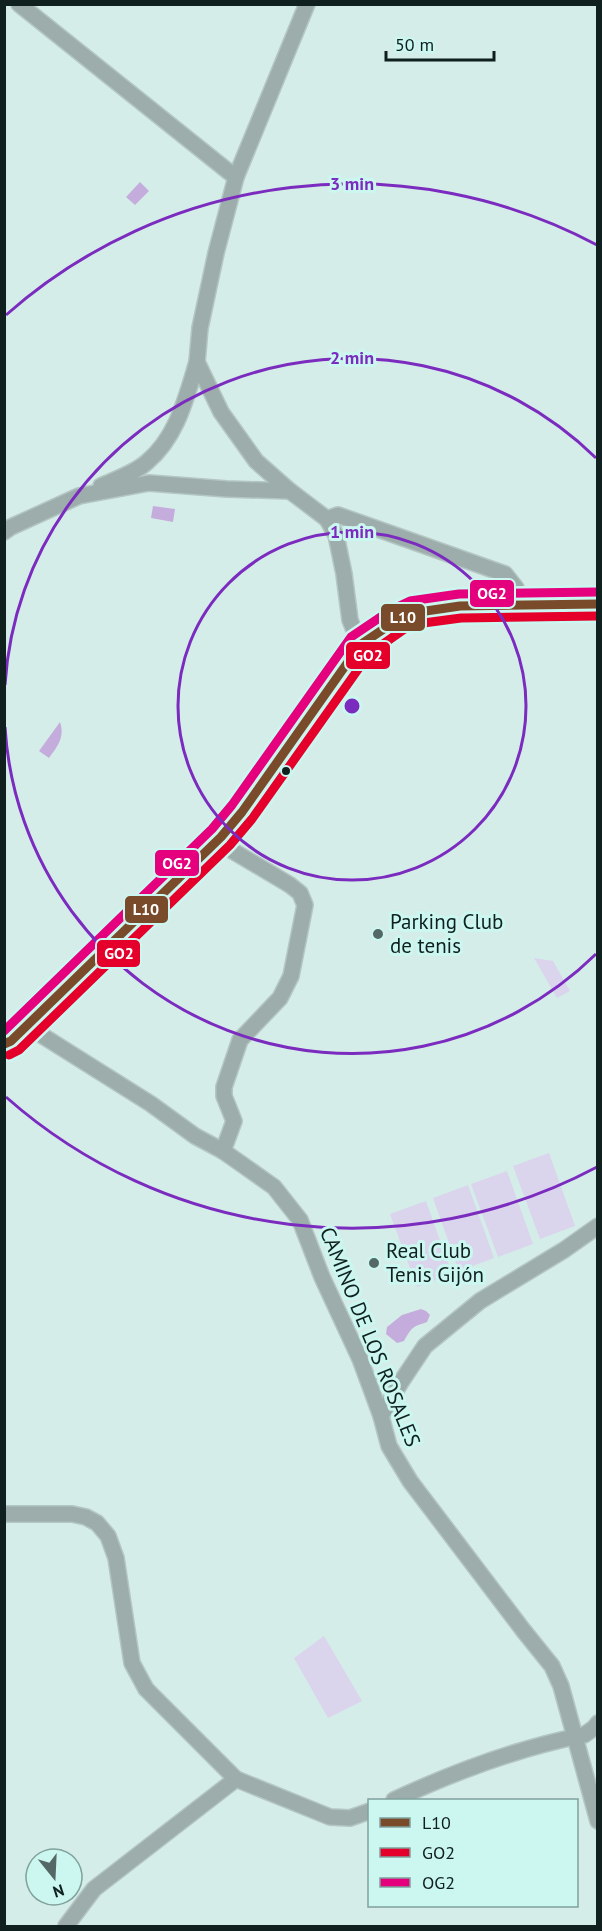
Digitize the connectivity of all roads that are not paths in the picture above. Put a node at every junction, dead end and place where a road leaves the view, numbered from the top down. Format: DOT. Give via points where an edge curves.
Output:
graph roads {
  1 [pos="19,4"];
  2 [pos="307,4"];
  3 [pos="236,177"];
  4 [pos="197,362"];
  5 [pos="146,463"];
  6 [pos="148,483"];
  7 [pos="290,491"];
  8 [pos="79,496"];
  9 [pos="327,519"];
  10 [pos="4,532"];
  11 [pos="597,604"];
  12 [pos="522,605"];
  13 [pos="360,645"];
  14 [pos="216,841"];
  15 [pos="27,1026"];
  16 [pos="4,1044"];
  17 [pos="224,1151"];
  18 [pos="597,1226"];
  19 [pos="381,1416"];
  20 [pos="4,1514"];
  21 [pos="597,1723"];
  22 [pos="574,1737"];
  23 [pos="236,1779"];
  24 [pos="396,1799"];
  25 [pos="368,1811"];
  26 [pos="597,1821"];
  27 [pos="66,1926"];
  1 -- 3 [label="street"];
  2 -- 3 [label="street"];
  3 -- 4 [label="street" via="209,285"];
  4 -- 5 [label="street" via="172,432"];
  4 -- 7 [label="street" via="221,412 256,461"];
  5 -- 6 [label="street"];
  5 -- 8 [label="street"];
  6 -- 7 [label="street"];
  6 -- 8 [label="street"];
  7 -- 9 [label="street"];
  8 -- 10 [label="street"];
  9 -- 12 [label="street" via="338,515 505,574"];
  9 -- 13 [label="street" via="336,535 350,620"];
  11 -- 12 [label="street"];
  12 -- 13 [label="street" via="460,606 412,614"];
  13 -- 14 [label="street" via="242,812"];
  14 -- 15 [label="street"];
  14 -- 17 [label="street" via="290,885 300,893 305,905 291,976 280,998 240,1040 231,1064 224,1096 234,1121"];
  15 -- 16 [label="street"];
  15 -- 17 [label="street, CAMINO DE LOS ROSALES"];
  17 -- 19 [label="street, CAMINO DE LOS ROSALES" via="274,1187 300,1220"];
  18 -- 19 [label="street" via="488,1295 425,1346"];
  19 -- 22 [label="street, CAMINO DE LOS ROSALES" via="389,1446 410,1481 552,1666"];
  20 -- 23 [label="street" via="72,1514 97,1523 108,1536 116,1558 132,1663 146,1689"];
  21 -- 22 [label="street" via="584,1735"];
  22 -- 24 [label="street" via="501,1757"];
  22 -- 26 [label="street, CAMINO DE LOS ROSALES"];
  23 -- 25 [label="street" via="330,1817 350,1818"];
  23 -- 27 [label="street" via="94,1889"];
}
